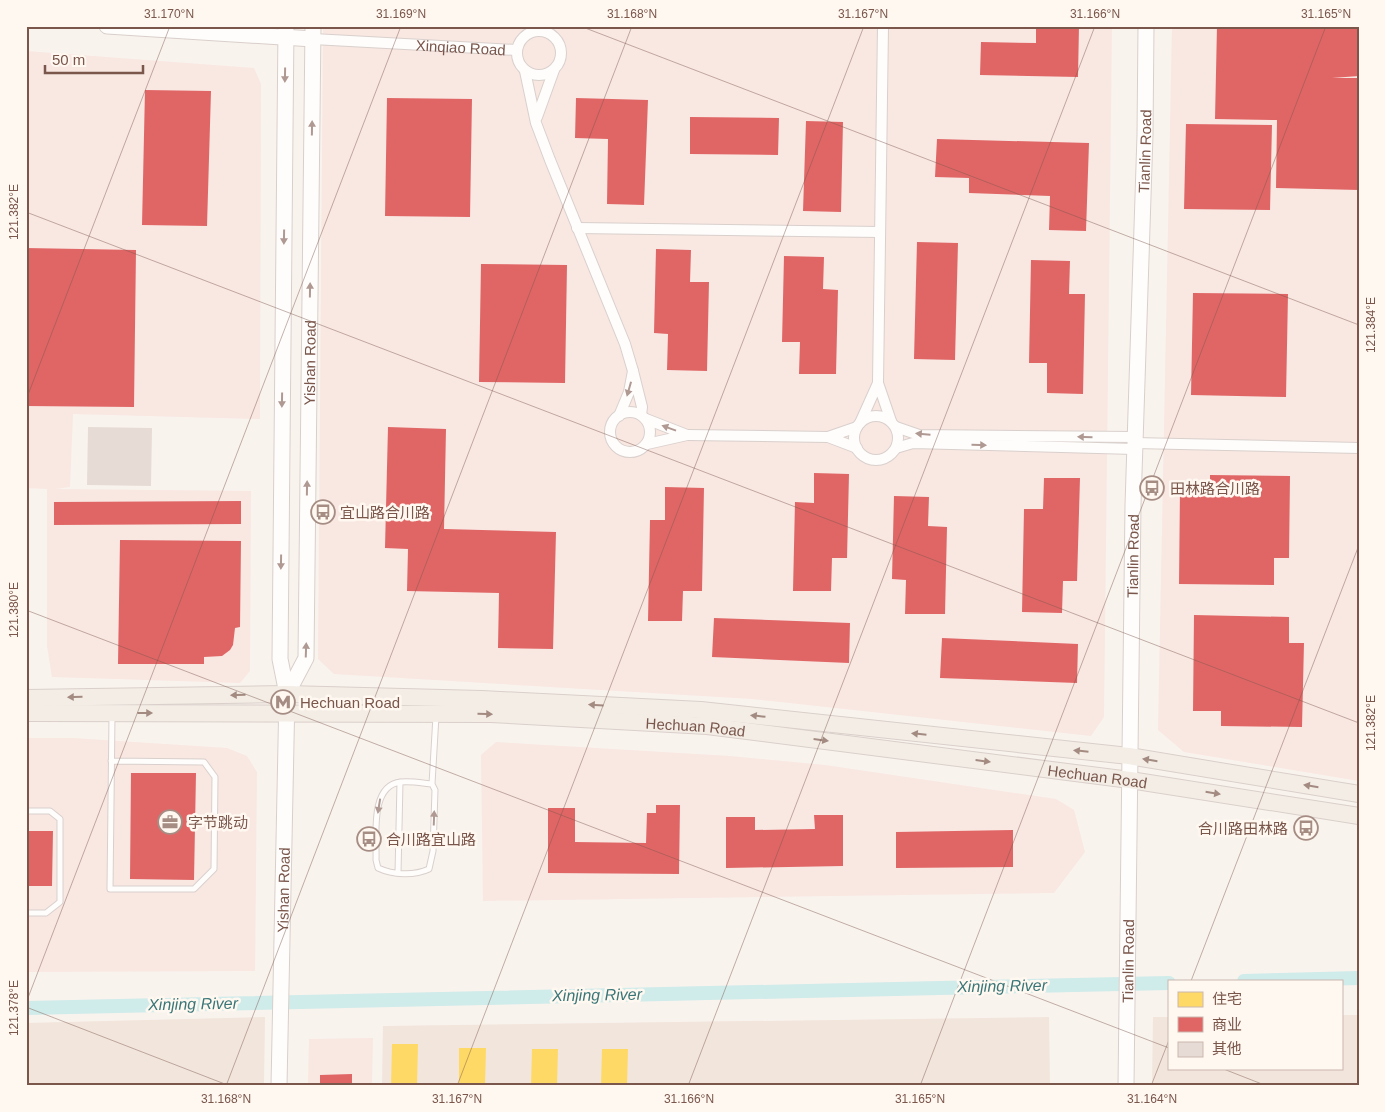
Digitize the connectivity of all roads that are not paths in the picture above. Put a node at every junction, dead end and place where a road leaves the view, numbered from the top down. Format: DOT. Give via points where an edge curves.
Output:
graph roads {
  1 [pos="106,26"];
  2 [pos="526,26"];
  3 [pos="552,26"];
  4 [pos="883,26"];
  5 [pos="1146,26"];
  6 [pos="286,32"];
  7 [pos="313,32"];
  8 [pos="523,37"];
  9 [pos="555,37"];
  10 [pos="516,50"];
  11 [pos="554,70"];
  12 [pos="525,71"];
  13 [pos="536,123"];
  14 [pos="577,228"];
  15 [pos="880,232"];
  16 [pos="633,371"];
  17 [pos="878,384"];
  18 [pos="619,416"];
  19 [pos="643,417"];
  20 [pos="893,424"];
  21 [pos="858,426"];
  22 [pos="687,434"];
  23 [pos="828,437"];
  24 [pos="1134,443"];
  25 [pos="646,444"];
  26 [pos="857,448"];
  27 [pos="896,448"];
  28 [pos="1359,448"];
  29 [pos="287,694"];
  30 [pos="26,698"];
  31 [pos="26,713"];
  32 [pos="112,713"];
  33 [pos="285,713"];
  34 [pos="436,714"];
  35 [pos="1130,756"];
  36 [pos="111,761"];
  37 [pos="1130,780"];
  38 [pos="400,782"];
  39 [pos="432,784"];
  40 [pos="1359,794"];
  41 [pos="26,811"];
  42 [pos="1359,816"];
  43 [pos="398,873"];
  44 [pos="26,913"];
  45 [pos="279,1086"];
  46 [pos="1126,1086"];
  1 -- 6 [label="street, Xinqiao Road"];
  2 -- 8 [label="street"];
  3 -- 9 [label="street"];
  4 -- 15 [label="street"];
  5 -- 24 [label="street, Tianlin Road"];
  6 -- 7 [label="street, Xinqiao Road"];
  6 -- 29 [label="street, Yishan Road, one-way" via="280,659"];
  7 -- 10 [label="street, Xinqiao Road"];
  29 -- 7 [label="street, Yishan Road, one-way" via="306,658"];
  8 -- 9 [label="street" via="543,30"];
  8 -- 10 [label="street"];
  9 -- 11 [label="street" via="561,57"];
  10 -- 12 [label="street"];
  11 -- 12 [label="street" via="539,76"];
  11 -- 13 [label="street"];
  12 -- 13 [label="street"];
  13 -- 14 [label="street"];
  14 -- 15 [label="street"];
  14 -- 16 [label="street"];
  15 -- 17 [label="street"];
  16 -- 18 [label="street, one-way"];
  16 -- 19 [label="street"];
  17 -- 20 [label="street"];
  17 -- 21 [label="street"];
  18 -- 19 [label="street" via="628,412"];
  18 -- 25 [label="street" via="610,431 618,448 636,451"];
  22 -- 19 [label="street, one-way"];
  19 -- 25 [label="street" via="650,432"];
  20 -- 21 [label="street" via="885,418 871,416"];
  24 -- 20 [label="street, one-way" via="919,434"];
  20 -- 27 [label="street" via="898,441"];
  21 -- 23 [label="street"];
  21 -- 26 [label="street" via="854,437"];
  22 -- 23 [label="street"];
  22 -- 25 [label="street"];
  23 -- 26 [label="street"];
  27 -- 24 [label="street, one-way" via="912,443"];
  24 -- 28 [label="street"];
  24 -- 35 [label="street, Tianlin Road"];
  26 -- 27 [label="street" via="864,456 878,460 892,454"];
  29 -- 30 [label="main road, Hechuan Road, one-way"];
  29 -- 33 [label="street, Yishan Road"];
  35 -- 29 [label="main road, Hechuan Road, one-way" via="702,710 482,699"];
  31 -- 32 [label="main road, Hechuan Road"];
  32 -- 33 [label="main road, Hechuan Road, one-way"];
  32 -- 36 [label="lane"];
  33 -- 34 [label="main road, Hechuan Road"];
  33 -- 45 [label="street, Yishan Road"];
  34 -- 37 [label="main road, Hechuan Road, one-way" via="707,726"];
  34 -- 39 [label="lane"];
  35 -- 37 [label="street, Tianlin Road"];
  40 -- 35 [label="main road, Hechuan Road, one-way"];
  36 -- 36 [label="lane" via="110,889 194,889 214,869 215,777 204,762"];
  37 -- 42 [label="main road, Hechuan Road, one-way"];
  37 -- 46 [label="street, Tianlin Road"];
  38 -- 39 [label="lane"];
  38 -- 43 [label="lane"];
  38 -- 43 [label="lane, one-way" via="391,785 378,802 376,850 378,868"];
  43 -- 39 [label="lane, one-way" via="421,873 429,869 433,851 435,790"];
  41 -- 44 [label="lane" via="50,811 60,819 60,902 46,912"];
}
